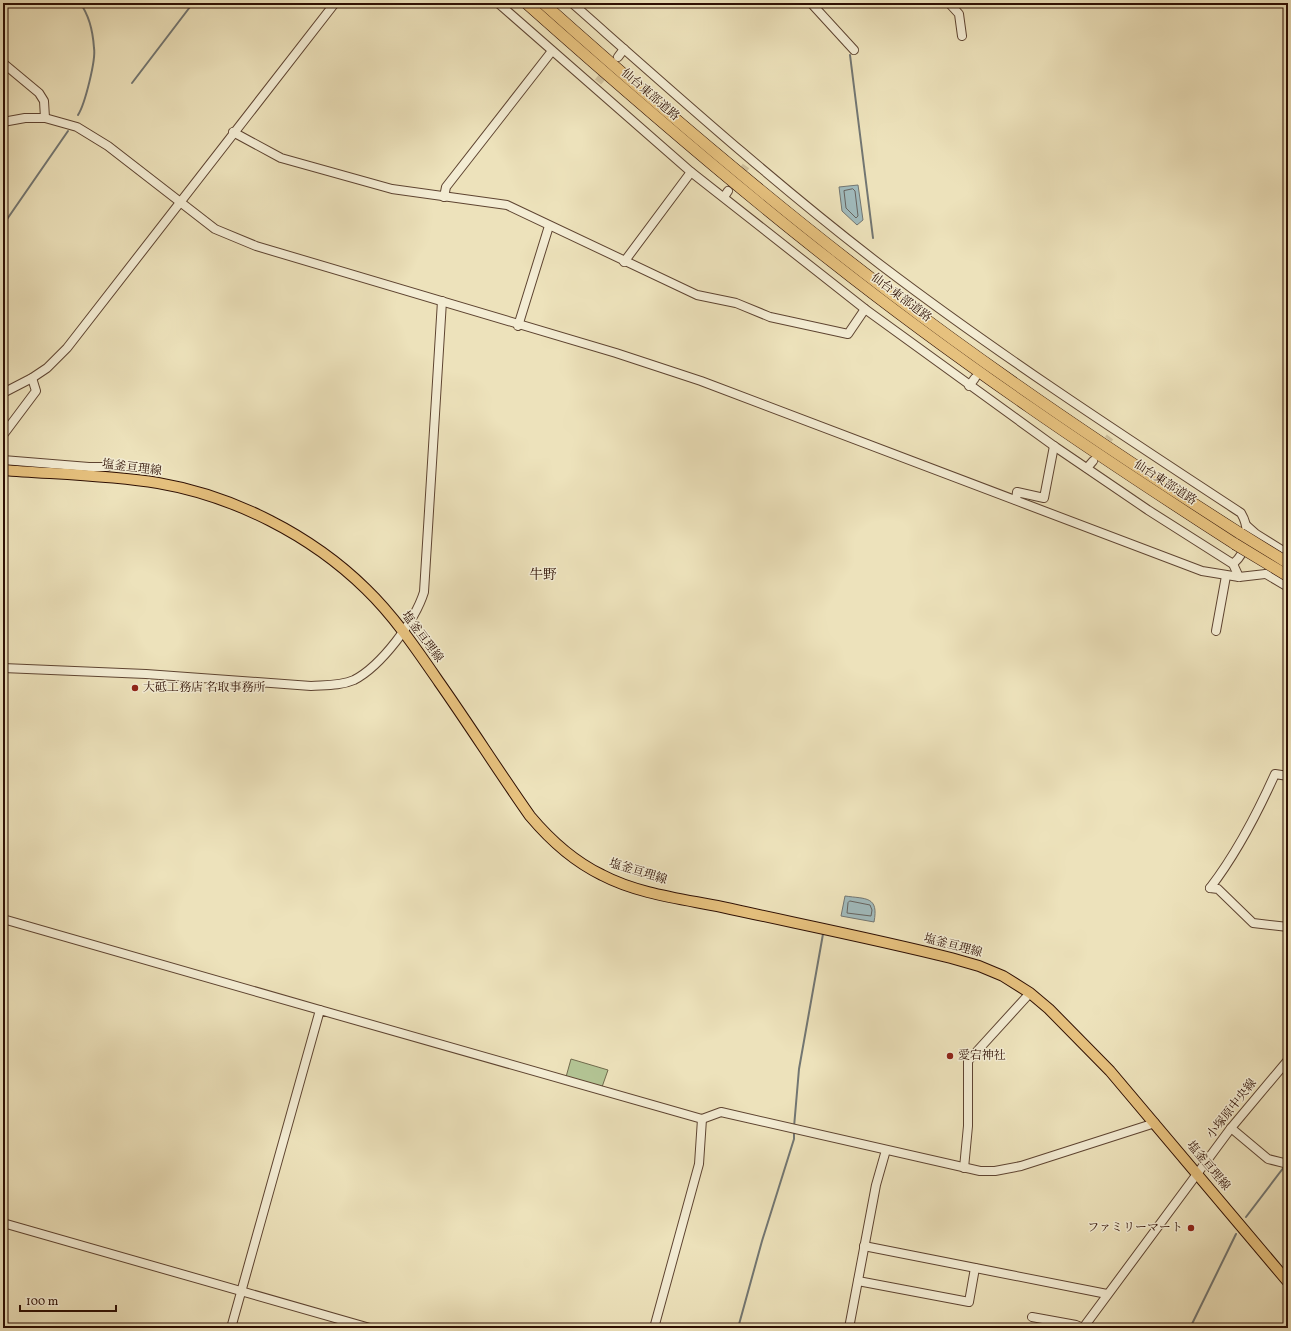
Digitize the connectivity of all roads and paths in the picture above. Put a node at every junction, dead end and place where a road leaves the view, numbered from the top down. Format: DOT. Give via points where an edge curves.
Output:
graph roads {
  1 [pos="335,3"];
  2 [pos="498,3"];
  3 [pos="526,3"];
  4 [pos="543,3"];
  5 [pos="572,3"];
  6 [pos="811,3"];
  7 [pos="949,3"];
  8 [pos="962,36"];
  9 [pos="624,49"];
  10 [pos="854,50"];
  11 [pos="552,51"];
  12 [pos="618,57"];
  13 [pos="3,63"];
  14 [pos="45,118"];
  15 [pos="3,122"];
  16 [pos="233,132"];
  17 [pos="691,172"];
  18 [pos="444,197"];
  19 [pos="180,202"];
  20 [pos="549,226"];
  21 [pos="624,262"];
  22 [pos="442,301"];
  23 [pos="865,309"];
  24 [pos="518,326"];
  25 [pos="994,349"];
  26 [pos="990,356"];
  27 [pos="32,378"];
  28 [pos="975,378"];
  29 [pos="969,386"];
  30 [pos="3,393"];
  31 [pos="3,435"];
  32 [pos="1054,446"];
  33 [pos="3,460"];
  34 [pos="1093,461"];
  35 [pos="107,467"];
  36 [pos="1087,468"];
  37 [pos="3,470"];
  38 [pos="1016,500"];
  39 [pos="1241,535"];
  40 [pos="1288,554"];
  41 [pos="1288,563"];
  42 [pos="1233,564"];
  43 [pos="1288,572"];
  44 [pos="1266,574"];
  45 [pos="1226,576"];
  46 [pos="1288,576"];
  47 [pos="1239,577"];
  48 [pos="1288,587"];
  49 [pos="402,630"];
  50 [pos="1216,631"];
  51 [pos="3,668"];
  52 [pos="1288,776"];
  53 [pos="3,919"];
  54 [pos="1288,927"];
  55 [pos="1030,993"];
  56 [pos="320,1010"];
  57 [pos="1288,1060"];
  58 [pos="702,1119"];
  59 [pos="1155,1123"];
  60 [pos="1231,1128"];
  61 [pos="886,1150"];
  62 [pos="1288,1164"];
  63 [pos="964,1168"];
  64 [pos="1198,1174"];
  65 [pos="3,1223"];
  66 [pos="864,1246"];
  67 [pos="975,1268"];
  68 [pos="1286,1276"];
  69 [pos="858,1281"];
  70 [pos="240,1291"];
  71 [pos="1107,1294"];
  72 [pos="1032,1317"];
  73 [pos="231,1328"];
  74 [pos="370,1328"];
  75 [pos="654,1328"];
  76 [pos="849,1328"];
  77 [pos="1083,1328"];
  1 -- 16 [label="street"];
  2 -- 11 [label="street"];
  3 -- 39 [label="highway, 仙台東部道路" via="730,180 883,301 1007,392 1117,467"];
  4 -- 39 [label="highway, 仙台東部道路" via="737,172 892,294 1103,445"];
  5 -- 9 [label="street"];
  6 -- 10 [label="street"];
  7 -- 8 [label="street" via="959,14"];
  9 -- 12 [label="street"];
  9 -- 25 [label="street" via="748,164"];
  11 -- 17 [label="street" via="597,84"];
  11 -- 18 [label="street" via="446,187"];
  13 -- 14 [label="street" via="39,93 44,102"];
  14 -- 15 [label="street"];
  14 -- 19 [label="street" via="88,132"];
  16 -- 18 [label="street" via="281,158 300,164 392,189"];
  16 -- 19 [label="street"];
  17 -- 21 [label="street"];
  17 -- 23 [label="street" via="726,194"];
  18 -- 20 [label="street" via="507,205"];
  19 -- 22 [label="street" via="215,229 256,246"];
  19 -- 27 [label="street" via="66,348"];
  20 -- 21 [label="street"];
  20 -- 24 [label="street"];
  21 -- 23 [label="street" via="698,296 736,303 770,317 848,334"];
  22 -- 24 [label="street"];
  22 -- 49 [label="street" via="425,581 421,602"];
  23 -- 29 [label="street"];
  24 -- 38 [label="street" via="701,381"];
  25 -- 26 [label="street"];
  25 -- 39 [label="street" via="1112,433 1241,513"];
  27 -- 30 [label="street"];
  27 -- 31 [label="street" via="36,391"];
  28 -- 29 [label="street"];
  29 -- 32 [label="street"];
  32 -- 36 [label="street"];
  32 -- 38 [label="street" via="1044,498 1017,492"];
  33 -- 35 [label="street"];
  34 -- 36 [label="street"];
  36 -- 42 [label="street"];
  37 -- 49 [label="main road, 塩釜亘理線" via="159,483 245,509 321,551 367,589"];
  38 -- 45 [label="street" via="1196,568"];
  39 -- 40 [label="street" via="1256,534"];
  39 -- 41 [label="highway, 仙台東部道路, bridge"];
  39 -- 42 [label="street" via="1248,533 1242,557"];
  39 -- 46 [label="highway, 仙台東部道路, bridge"];
  42 -- 47 [label="street"];
  43 -- 44 [label="street"];
  44 -- 47 [label="street"];
  44 -- 48 [label="street"];
  45 -- 47 [label="street"];
  45 -- 50 [label="street"];
  49 -- 51 [label="street" via="367,672 336,685 311,686 146,674"];
  49 -- 55 [label="main road, 塩釜亘理線" via="530,816 563,851 584,865 604,876 647,890 979,966 1003,976"];
  52 -- 54 [label="street" via="1275,774 1252,822 1210,888 1218,889 1252,923"];
  53 -- 56 [label="street"];
  55 -- 59 [label="main road, 塩釜亘理線" via="1110,1071"];
  55 -- 63 [label="street" via="968,1062 968,1126"];
  56 -- 58 [label="street"];
  56 -- 70 [label="street"];
  57 -- 60 [label="street, 小塚原中央線"];
  58 -- 61 [label="street" via="721,1112"];
  58 -- 75 [label="street" via="699,1164"];
  59 -- 63 [label="street" via="1020,1166 995,1171"];
  59 -- 64 [label="main road, 塩釜亘理線"];
  60 -- 62 [label="street" via="1268,1159"];
  60 -- 64 [label="street, 小塚原中央線"];
  61 -- 63 [label="street"];
  61 -- 66 [label="street"];
  64 -- 68 [label="main road, 塩釜亘理線"];
  64 -- 71 [label="street, 小塚原中央線"];
  65 -- 70 [label="street"];
  66 -- 67 [label="street"];
  66 -- 69 [label="street"];
  67 -- 69 [label="street" via="969,1302"];
  67 -- 71 [label="street"];
  69 -- 76 [label="street"];
  70 -- 73 [label="street"];
  70 -- 74 [label="street"];
  71 -- 77 [label="street, 小塚原中央線"];
  72 -- 77 [label="street"];
}
